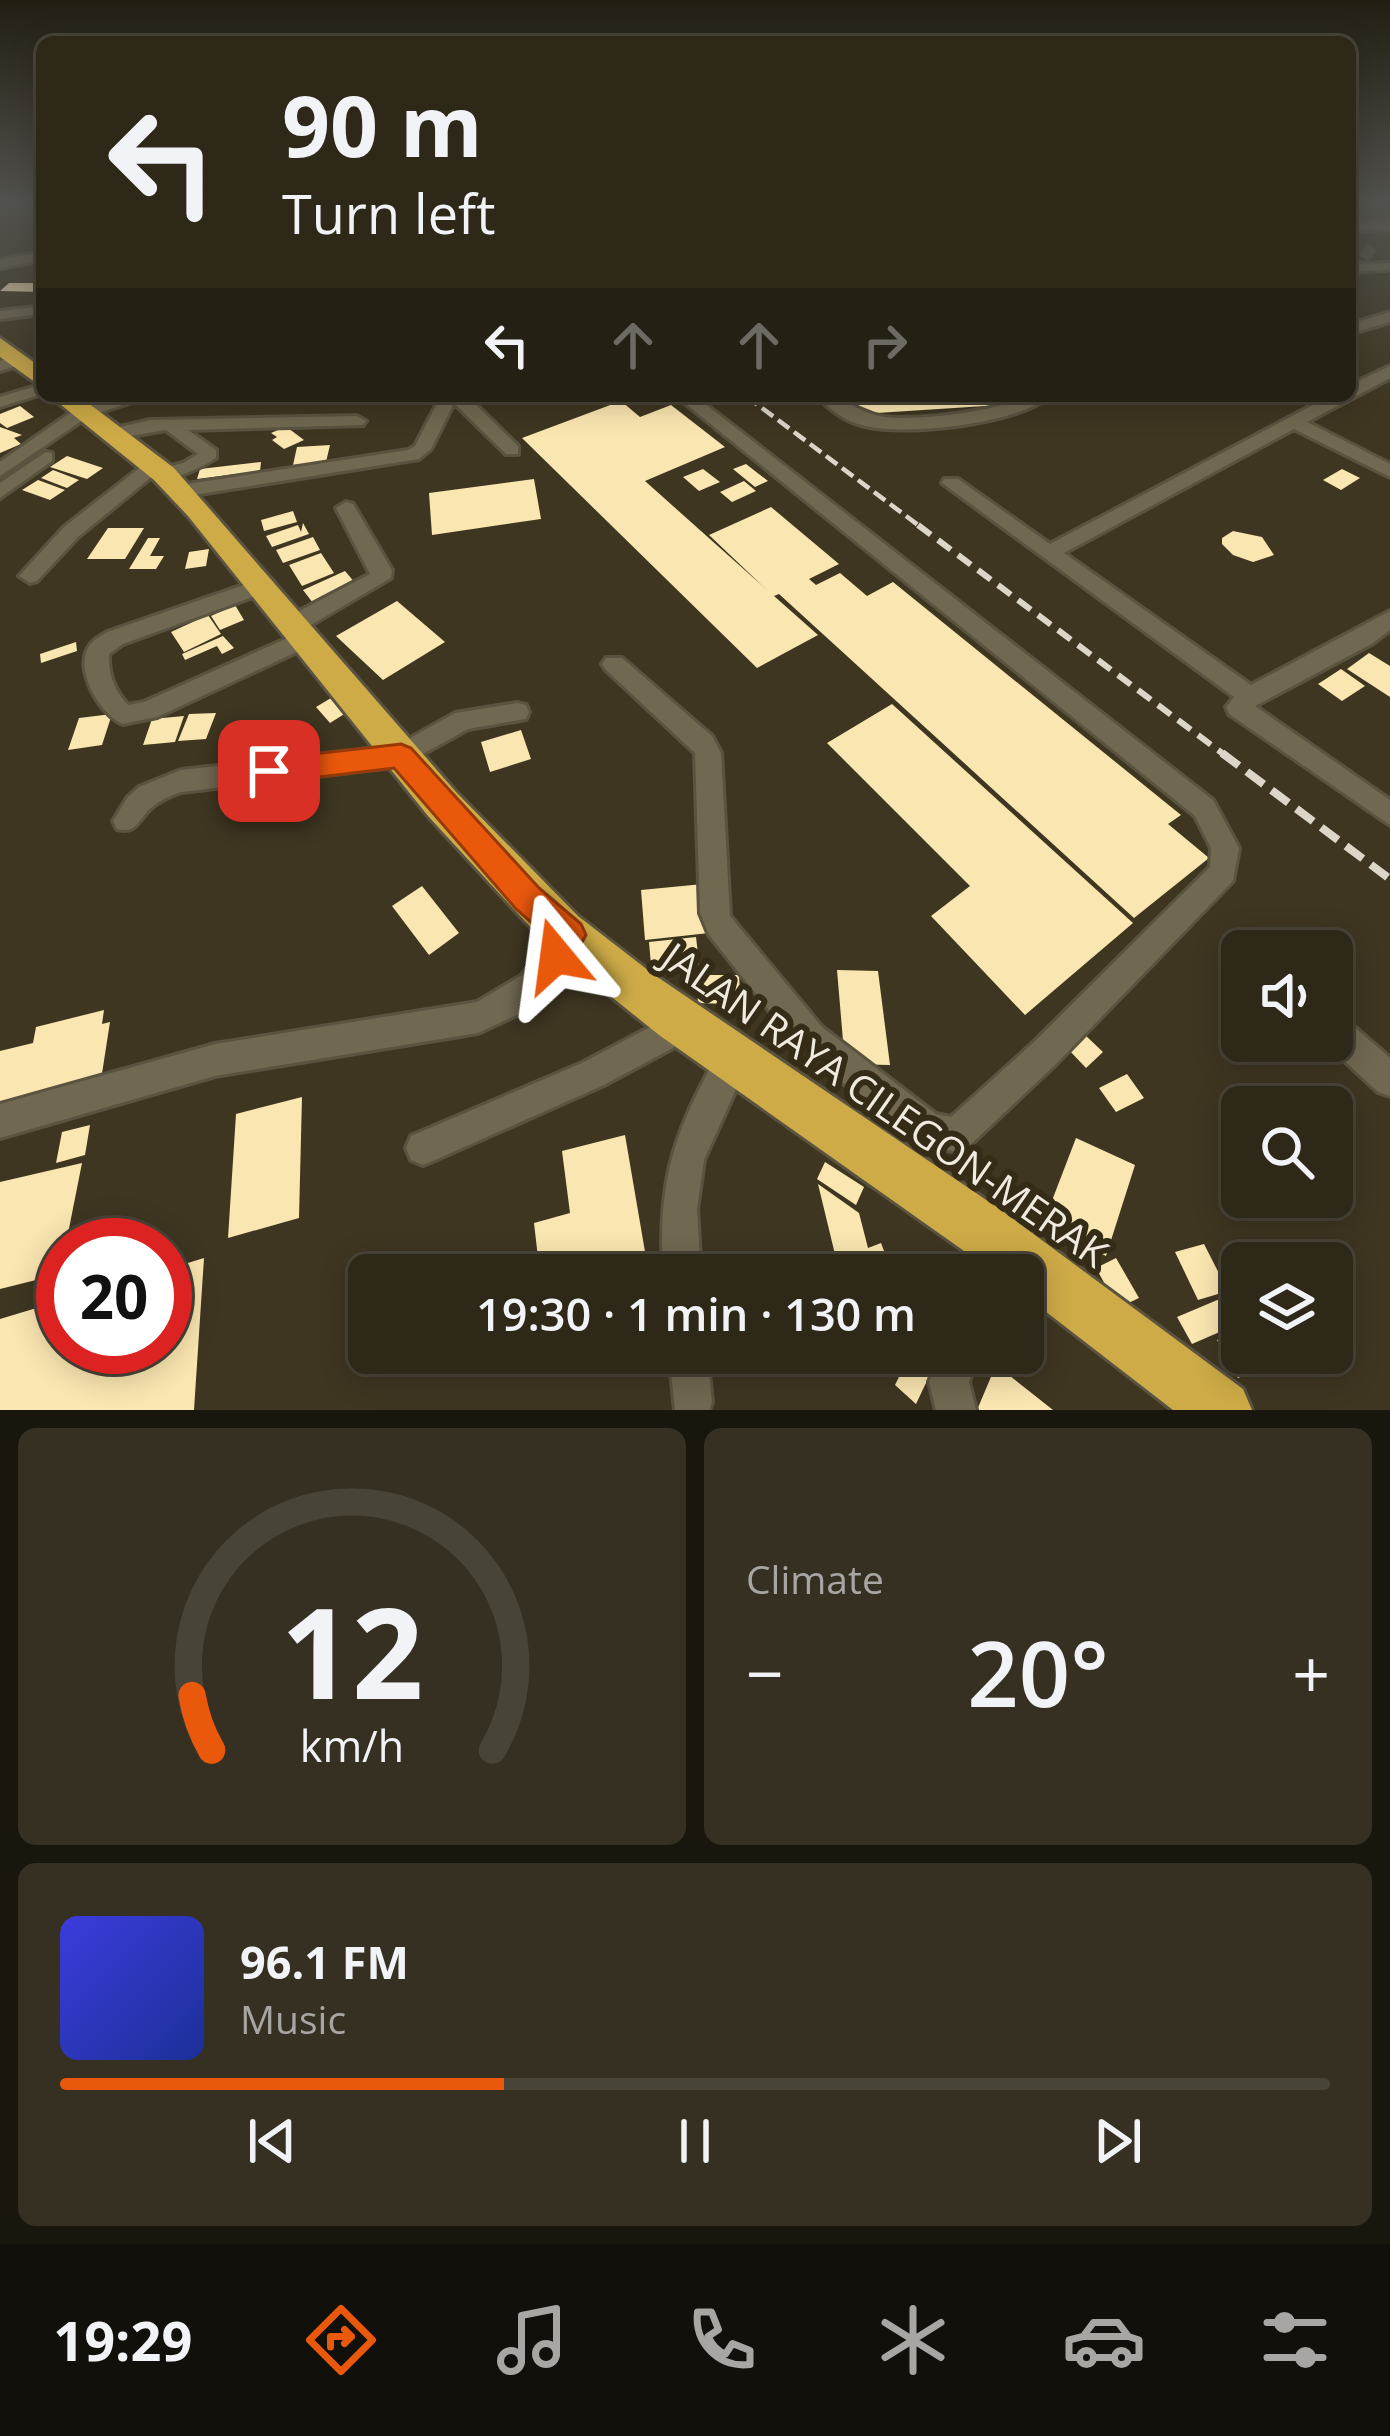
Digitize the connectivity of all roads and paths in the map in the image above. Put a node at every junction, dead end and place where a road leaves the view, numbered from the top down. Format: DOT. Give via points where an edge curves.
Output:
graph roads {
  1 [pos="36,311"];
  2 [pos="0,315"];
  3 [pos="1390,317"];
  4 [pos="1356,326"];
  5 [pos="6,357"];
  6 [pos="1390,371"];
  7 [pos="36,376"];
  8 [pos="1356,389"];
  9 [pos="36,391"];
  10 [pos="0,402"];
  11 [pos="126,402"];
  12 [pos="449,402"];
  13 [pos="460,402"];
  14 [pos="692,402"];
  15 [pos="834,402"];
  16 [pos="1030,402"];
  17 [pos="1331,402"];
  18 [pos="88,416"];
  19 [pos="357,421"];
  20 [pos="1294,422"];
  21 [pos="169,424"];
  22 [pos="512,450"];
  23 [pos="0,470"];
  24 [pos="1390,471"];
  25 [pos="167,477"];
  26 [pos="951,484"];
  27 [pos="0,492"];
  28 [pos="346,508"];
  29 [pos="1048,553"];
  30 [pos="30,576"];
  31 [pos="264,585"];
  32 [pos="1390,619"];
  33 [pos="302,630"];
  34 [pos="1365,638"];
  35 [pos="1390,652"];
  36 [pos="614,664"];
  37 [pos="1250,696"];
  38 [pos="517,712"];
  39 [pos="401,756"];
  40 [pos="1390,814"];
  41 [pos="125,821"];
  42 [pos="569,935"];
  43 [pos="686,1024"];
  44 [pos="1353,1046"];
  45 [pos="735,1056"];
  46 [pos="1390,1079"];
  47 [pos="0,1121"];
  48 [pos="423,1148"];
  49 [pos="681,1254"];
  50 [pos="1001,1254"];
  51 [pos="1044,1285"];
  52 [pos="690,1374"];
  53 [pos="952,1374"];
  54 [pos="692,1402"];
  55 [pos="956,1410"];
  56 [pos="1222,1410"];
  1 -- 2 [label="street"];
  3 -- 4 [label="street"];
  5 -- 7 [label="highway"];
  6 -- 8 [label="street"];
  9 -- 10 [label="street"];
  11 -- 18 [label="street"];
  12 -- 25 [label="street" via="413,455"];
  13 -- 22 [label="street"];
  14 -- 36 [label="street" via="1204,808 1225,848 1223,872 956,1135 929,1130 811,1038 719,925 708,753"];
  15 -- 16 [label="street" via="880,422 1010,412"];
  17 -- 20 [label="street"];
  18 -- 21 [label="street"];
  18 -- 23 [label="street"];
  18 -- 25 [label="highway, JALAN RAYA CILEGON-MERAK"];
  18 -- 27 [label="street"];
  19 -- 21 [label="street"];
  20 -- 24 [label="street"];
  20 -- 29 [label="street"];
  21 -- 25 [label="street" via="210,454"];
  25 -- 30 [label="street" via="99,507"];
  25 -- 31 [label="highway, JALAN RAYA CILEGON-MERAK"];
  26 -- 29 [label="street"];
  28 -- 33 [label="street" via="380,578"];
  29 -- 37 [label="street"];
  31 -- 33 [label="highway, JALAN RAYA CILEGON-MERAK"];
  31 -- 33 [label="street" via="98,650 111,706 123,715 148,710"];
  32 -- 34 [label="street"];
  33 -- 39 [label="highway, JALAN RAYA CILEGON-MERAK"];
  34 -- 35 [label="street"];
  34 -- 37 [label="street"];
  37 -- 40 [label="street" via="1238,707"];
  38 -- 39 [label="street" via="464,720"];
  39 -- 41 [label="street" via="181,781 135,803"];
  39 -- 42 [label="highway, JALAN RAYA CILEGON-MERAK"];
  42 -- 43 [label="highway, JALAN RAYA CILEGON-MERAK"];
  42 -- 47 [label="street" via="544,978 478,1017 214,1060"];
  43 -- 45 [label="highway, JALAN RAYA CILEGON-MERAK"];
  43 -- 48 [label="street"];
  44 -- 46 [label="street"];
  45 -- 49 [label="street" via="690,1139 679,1179"];
  45 -- 50 [label="highway, JALAN RAYA CILEGON-MERAK"];
  51 -- 56 [label="highway, JALAN RAYA CILEGON-MERAK"];
  52 -- 54 [label="street"];
  53 -- 55 [label="street"];
}
